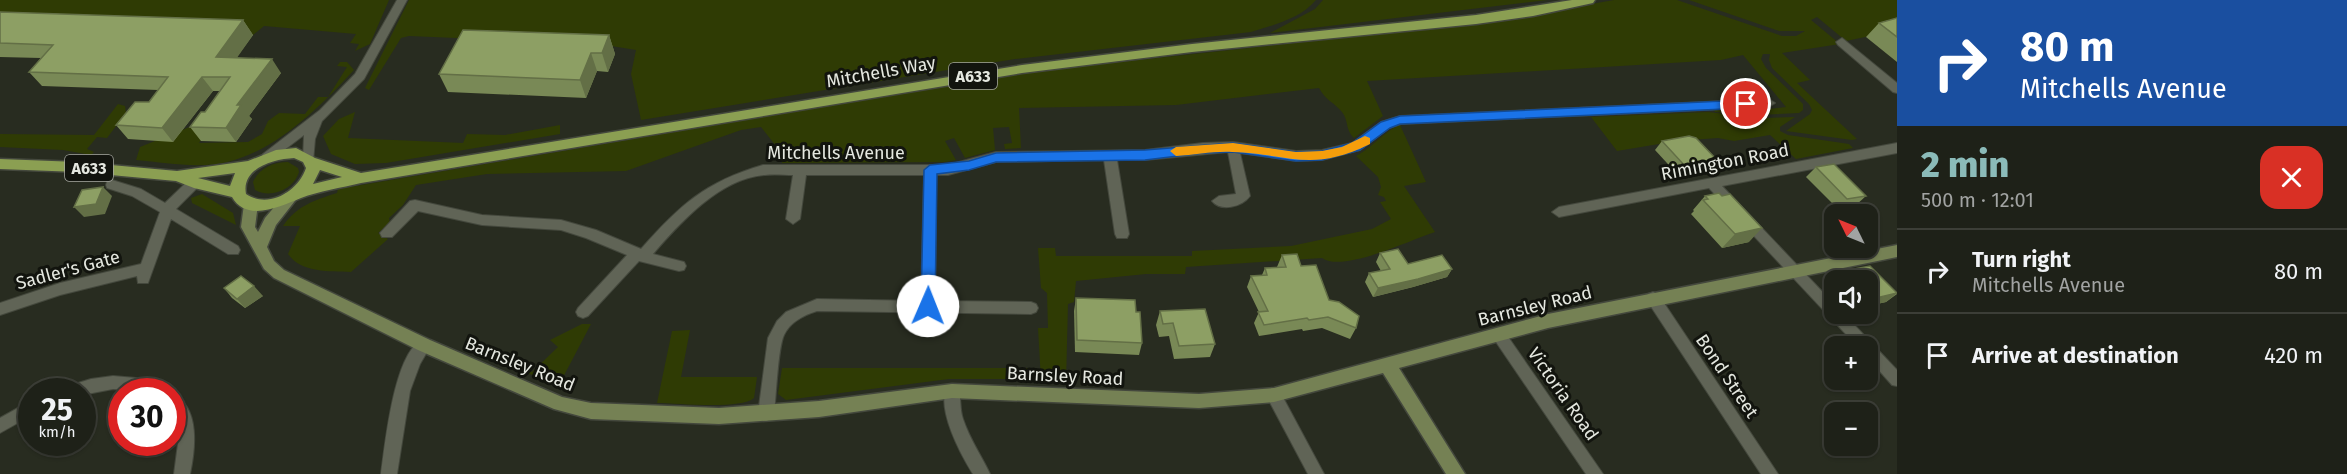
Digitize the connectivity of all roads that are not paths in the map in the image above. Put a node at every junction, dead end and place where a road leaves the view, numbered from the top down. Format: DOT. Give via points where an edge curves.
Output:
graph roads {
  1 [pos="402,0"];
  2 [pos="1589,0"];
  3 [pos="1842,42"];
  4 [pos="1897,89"];
  5 [pos="1769,103"];
  6 [pos="316,120"];
  7 [pos="1233,147"];
  8 [pos="1897,148"];
  9 [pos="1110,156"];
  10 [pos="267,157"];
  11 [pos="311,161"];
  12 [pos="0,164"];
  13 [pos="251,166"];
  14 [pos="930,170"];
  15 [pos="800,171"];
  16 [pos="177,176"];
  17 [pos="361,178"];
  18 [pos="194,183"];
  19 [pos="1712,183"];
  20 [pos="112,185"];
  21 [pos="238,193"];
  22 [pos="293,195"];
  23 [pos="1219,201"];
  24 [pos="250,204"];
  25 [pos="167,210"];
  26 [pos="1559,212"];
  27 [pos="793,219"];
  28 [pos="387,233"];
  29 [pos="1122,234"];
  30 [pos="260,246"];
  31 [pos="232,250"];
  32 [pos="1897,251"];
  33 [pos="639,256"];
  34 [pos="679,266"];
  35 [pos="1795,271"];
  36 [pos="1653,298"];
  37 [pos="1824,301"];
  38 [pos="928,306"];
  39 [pos="1031,308"];
  40 [pos="0,309"];
  41 [pos="583,312"];
  42 [pos="1845,324"];
  43 [pos="1498,335"];
  44 [pos="1856,336"];
  45 [pos="424,345"];
  46 [pos="1878,360"];
  47 [pos="1388,366"];
  48 [pos="1897,380"];
  49 [pos="952,391"];
  50 [pos="1274,395"];
  51 [pos="766,414"];
  52 [pos="18,415"];
  53 [pos="0,426"];
  54 [pos="184,456"];
  55 [pos="980,468"];
  56 [pos="182,474"];
  57 [pos="389,474"];
  58 [pos="1316,474"];
  59 [pos="1456,474"];
  60 [pos="1595,474"];
  61 [pos="1770,474"];
  1 -- 6 [label="street" via="360,76"];
  2 -- 17 [label="main road, Mitchells Way / A633" via="1480,19 1022,69"];
  3 -- 4 [label="street"];
  5 -- 7 [label="street, Mitchells Avenue" via="1400,120 1385,125 1356,147 1322,155 1296,156"];
  6 -- 10 [label="street"];
  6 -- 11 [label="street" via="309,139"];
  7 -- 9 [label="street, Mitchells Avenue"];
  7 -- 23 [label="street" via="1243,196 1237,201"];
  8 -- 19 [label="street, Rimington Road"];
  9 -- 14 [label="street, Mitchells Avenue" via="1005,157 948,170"];
  9 -- 29 [label="street"];
  10 -- 11 [label="main road" via="287,153"];
  10 -- 13 [label="main road"];
  11 -- 17 [label="main road, Mitchells Way / A633"];
  11 -- 22 [label="main road" via="310,181"];
  12 -- 16 [label="main road, A633"];
  13 -- 16 [label="main road, A633"];
  13 -- 21 [label="main road" via="239,180"];
  14 -- 15 [label="street, Mitchells Avenue"];
  14 -- 38 [label="street"];
  15 -- 27 [label="street"];
  15 -- 33 [label="street, Mitchells Avenue" via="763,170 718,185 691,204"];
  16 -- 18 [label="main road"];
  17 -- 22 [label="main road, Mitchells Way"];
  18 -- 21 [label="main road"];
  18 -- 25 [label="street, Sadler's Gate"];
  19 -- 26 [label="street, Rimington Road"];
  19 -- 35 [label="street"];
  20 -- 25 [label="street" via="136,192"];
  21 -- 24 [label="main road"];
  22 -- 24 [label="main road" via="272,204"];
  22 -- 30 [label="street" via="270,222"];
  24 -- 30 [label="street, Barnsley Road" via="248,227"];
  25 -- 31 [label="street"];
  25 -- 40 [label="street, Sadler's Gate" via="145,274 60,289"];
  28 -- 33 [label="street" via="415,205 493,221 563,225"];
  30 -- 45 [label="street, Barnsley Road" via="269,265 279,274"];
  32 -- 35 [label="street, Barnsley Road"];
  33 -- 34 [label="street"];
  33 -- 41 [label="street, Mitchells Avenue"];
  35 -- 36 [label="street, Barnsley Road"];
  35 -- 37 [label="street"];
  36 -- 43 [label="street, Barnsley Road"];
  36 -- 61 [label="street, Bond Street"];
  38 -- 39 [label="street"];
  38 -- 51 [label="street" via="817,305 796,313 779,328 775,338"];
  42 -- 44 [label="street"];
  43 -- 47 [label="street, Barnsley Road"];
  43 -- 60 [label="street, Victoria Road"];
  45 -- 51 [label="street, Barnsley Road" via="538,396 591,411 671,416"];
  45 -- 57 [label="street" via="410,364 400,392"];
  46 -- 48 [label="street"];
  47 -- 50 [label="street, Barnsley Road"];
  47 -- 59 [label="street"];
  49 -- 50 [label="street, Barnsley Road" via="1199,401"];
  49 -- 51 [label="street, Barnsley Road"];
  49 -- 55 [label="street" via="954,416 968,452"];
  50 -- 58 [label="street"];
  52 -- 53 [label="street"];
  54 -- 56 [label="street"];
}
